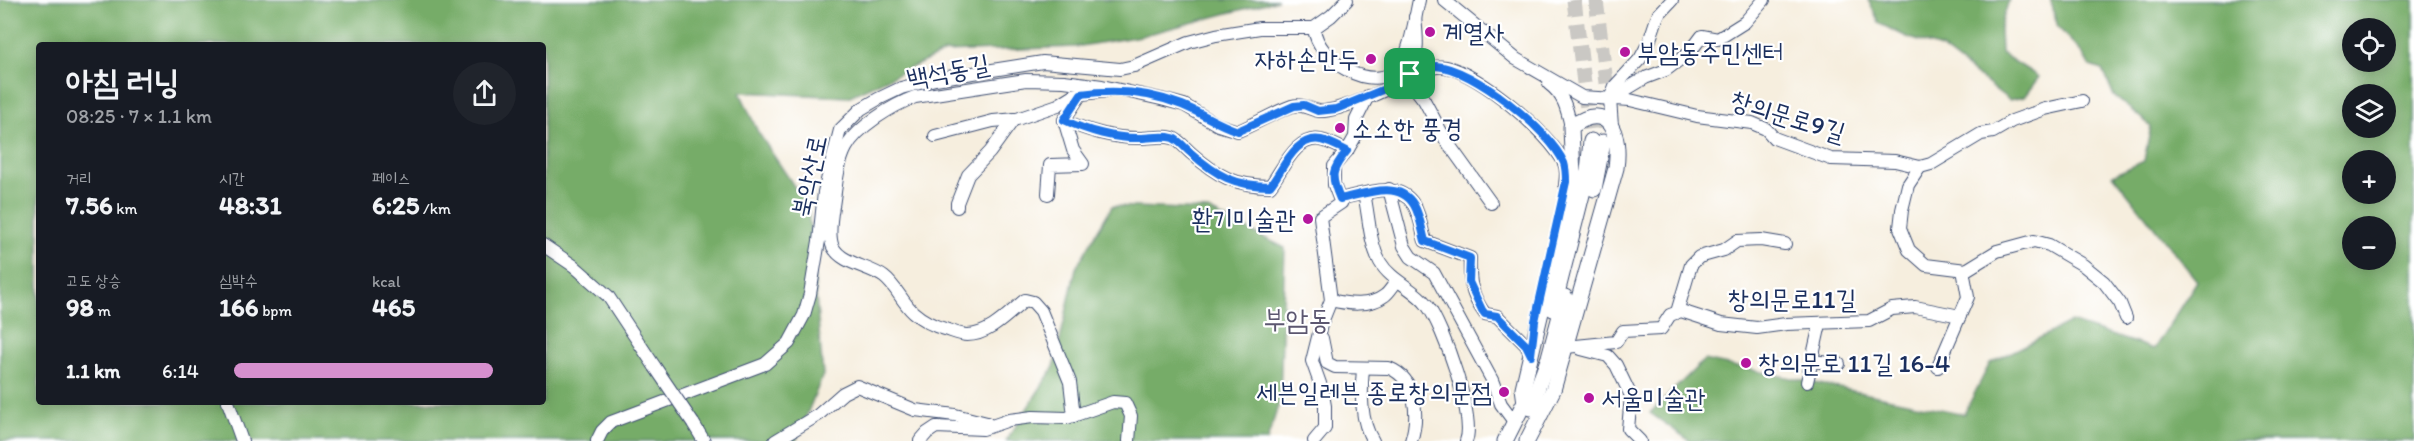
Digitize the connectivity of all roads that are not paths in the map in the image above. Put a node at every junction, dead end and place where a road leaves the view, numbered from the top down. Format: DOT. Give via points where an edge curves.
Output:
graph roads {
  1 [pos="1347,0"];
  2 [pos="1419,0"];
  3 [pos="1444,0"];
  4 [pos="1672,0"];
  5 [pos="1764,0"];
  6 [pos="1415,17"];
  7 [pos="1314,28"];
  8 [pos="1410,74"];
  9 [pos="1544,75"];
  10 [pos="1118,90"];
  11 [pos="1081,94"];
  12 [pos="1368,96"];
  13 [pos="1611,99"];
  14 [pos="2082,101"];
  15 [pos="1014,119"];
  16 [pos="1064,120"];
  17 [pos="1612,126"];
  18 [pos="1571,127"];
  19 [pos="935,136"];
  20 [pos="1347,151"];
  21 [pos="1920,167"];
  22 [pos="1389,189"];
  23 [pos="1048,194"];
  24 [pos="1364,194"];
  25 [pos="1340,199"];
  26 [pos="1491,203"];
  27 [pos="957,207"];
  28 [pos="1785,244"];
  29 [pos="546,247"];
  30 [pos="1963,270"];
  31 [pos="1397,280"];
  32 [pos="1331,300"];
  33 [pos="1677,312"];
  34 [pos="1960,316"];
  35 [pos="2126,318"];
  36 [pos="1820,324"];
  37 [pos="1321,325"];
  38 [pos="1569,347"];
  39 [pos="1532,350"];
  40 [pos="1812,361"];
  41 [pos="1839,364"];
  42 [pos="1938,367"];
  43 [pos="1363,368"];
  44 [pos="1807,381"];
  45 [pos="1524,403"];
  46 [pos="229,405"];
  47 [pos="1074,416"];
  48 [pos="1515,423"];
  49 [pos="997,425"];
  50 [pos="242,441"];
  51 [pos="597,441"];
  52 [pos="704,441"];
  53 [pos="775,441"];
  54 [pos="921,441"];
  55 [pos="1129,441"];
  56 [pos="1314,441"];
  57 [pos="1373,441"];
  58 [pos="1411,441"];
  59 [pos="1466,441"];
  60 [pos="1505,441"];
  61 [pos="1515,441"];
  62 [pos="1527,441"];
  63 [pos="1640,441"];
  1 -- 7 [label="street"];
  2 -- 6 [label="street"];
  3 -- 9 [label="street, 창의문로9길" via="1516,59"];
  4 -- 13 [label="street" via="1659,15 1640,59 1615,86"];
  5 -- 13 [label="street" via="1745,22 1718,39 1702,36 1690,52 1666,70"];
  6 -- 7 [label="street" via="1399,67 1382,77 1357,74 1336,65 1318,45"];
  6 -- 8 [label="street" via="1418,45"];
  7 -- 51 [label="street, 북악산로" via="1260,28 1216,35 1120,69 1043,62 1005,66 901,88 878,99 840,129 824,192 810,294 789,343 765,364 611,422"];
  8 -- 12 [label="street, 백석동길"];
  8 -- 26 [label="street" via="1445,139"];
  8 -- 39 [label="street, 백석동길" via="1436,66 1448,67 1498,94 1526,118 1564,164 1566,182 1536,314"];
  9 -- 13 [label="street, 창의문로9길" via="1582,97"];
  9 -- 18 [label="street" via="1565,102"];
  10 -- 11 [label="street"];
  10 -- 12 [label="street, 백석동길" via="1184,105 1218,125 1238,131 1294,106 1304,105 1318,111 1336,109"];
  10 -- 47 [label="street, 백석동길" via="1064,81 1026,80 903,101 857,134 846,148 832,212 834,249 885,277 912,312 933,326 966,335 983,332 1025,300 1033,302 1041,311 1070,382"];
  11 -- 15 [label="street"];
  11 -- 16 [label="street"];
  12 -- 20 [label="street"];
  13 -- 17 [label="street"];
  13 -- 21 [label="street, 창의문로9길" via="1752,123 1774,138 1832,159 1895,161"];
  14 -- 21 [label="street" via="2012,121"];
  15 -- 19 [label="street"];
  15 -- 27 [label="street" via="968,175"];
  16 -- 20 [label="street" via="1084,129 1127,138 1176,139 1231,182 1251,186 1270,186 1295,149 1313,140"];
  16 -- 23 [label="street" via="1073,150 1083,164 1050,165"];
  17 -- 18 [label="main road" via="1598,116"];
  17 -- 38 [label="main road" via="1618,153 1616,168"];
  18 -- 39 [label="main road" via="1573,177"];
  20 -- 25 [label="street" via="1334,166 1334,185"];
  21 -- 30 [label="street" via="1908,184 1902,210 1900,228 1909,250 1926,265"];
  22 -- 24 [label="street"];
  22 -- 39 [label="street" via="1402,192 1414,205 1425,241 1470,258 1469,282 1482,310 1497,316"];
  22 -- 48 [label="street" via="1404,246 1411,257 1434,273 1501,404"];
  24 -- 25 [label="street"];
  24 -- 31 [label="street" via="1375,250 1380,262"];
  25 -- 32 [label="street" via="1341,203 1320,217"];
  28 -- 33 [label="street" via="1737,241 1724,250 1699,257 1691,265"];
  29 -- 52 [label="street, bridge" via="608,296"];
  30 -- 34 [label="street" via="1968,297"];
  30 -- 35 [label="street" via="1997,251 2034,242 2049,245 2104,282"];
  31 -- 32 [label="street" via="1384,297 1366,303"];
  31 -- 59 [label="street" via="1427,304 1436,321 1467,412"];
  32 -- 37 [label="street"];
  33 -- 36 [label="street, 창의문로11길" via="1721,324"];
  33 -- 38 [label="street" via="1670,315 1661,329 1623,331 1616,342"];
  34 -- 36 [label="street, 창의문로11길" via="1915,307 1892,309 1869,321"];
  34 -- 42 [label="street"];
  36 -- 40 [label="street"];
  37 -- 43 [label="street" via="1327,363"];
  37 -- 56 [label="street" via="1312,361 1322,389 1325,428"];
  38 -- 62 [label="main road"];
  38 -- 63 [label="street" via="1608,356 1616,365 1631,396 1628,429"];
  39 -- 45 [label="main road" via="1522,388"];
  40 -- 41 [label="street"];
  40 -- 44 [label="street"];
  43 -- 57 [label="street" via="1364,419"];
  43 -- 58 [label="street" via="1397,371 1413,392"];
  45 -- 48 [label="main road"];
  45 -- 61 [label="main road" via="1597,142 1594,189 1549,357"];
  46 -- 50 [label="street"];
  47 -- 49 [label="street" via="1033,417"];
  47 -- 55 [label="street" via="1113,402 1125,403 1131,416"];
  48 -- 60 [label="main road"];
  49 -- 53 [label="street" via="915,410 857,386"];
  49 -- 54 [label="street" via="983,429 936,427"];
}
